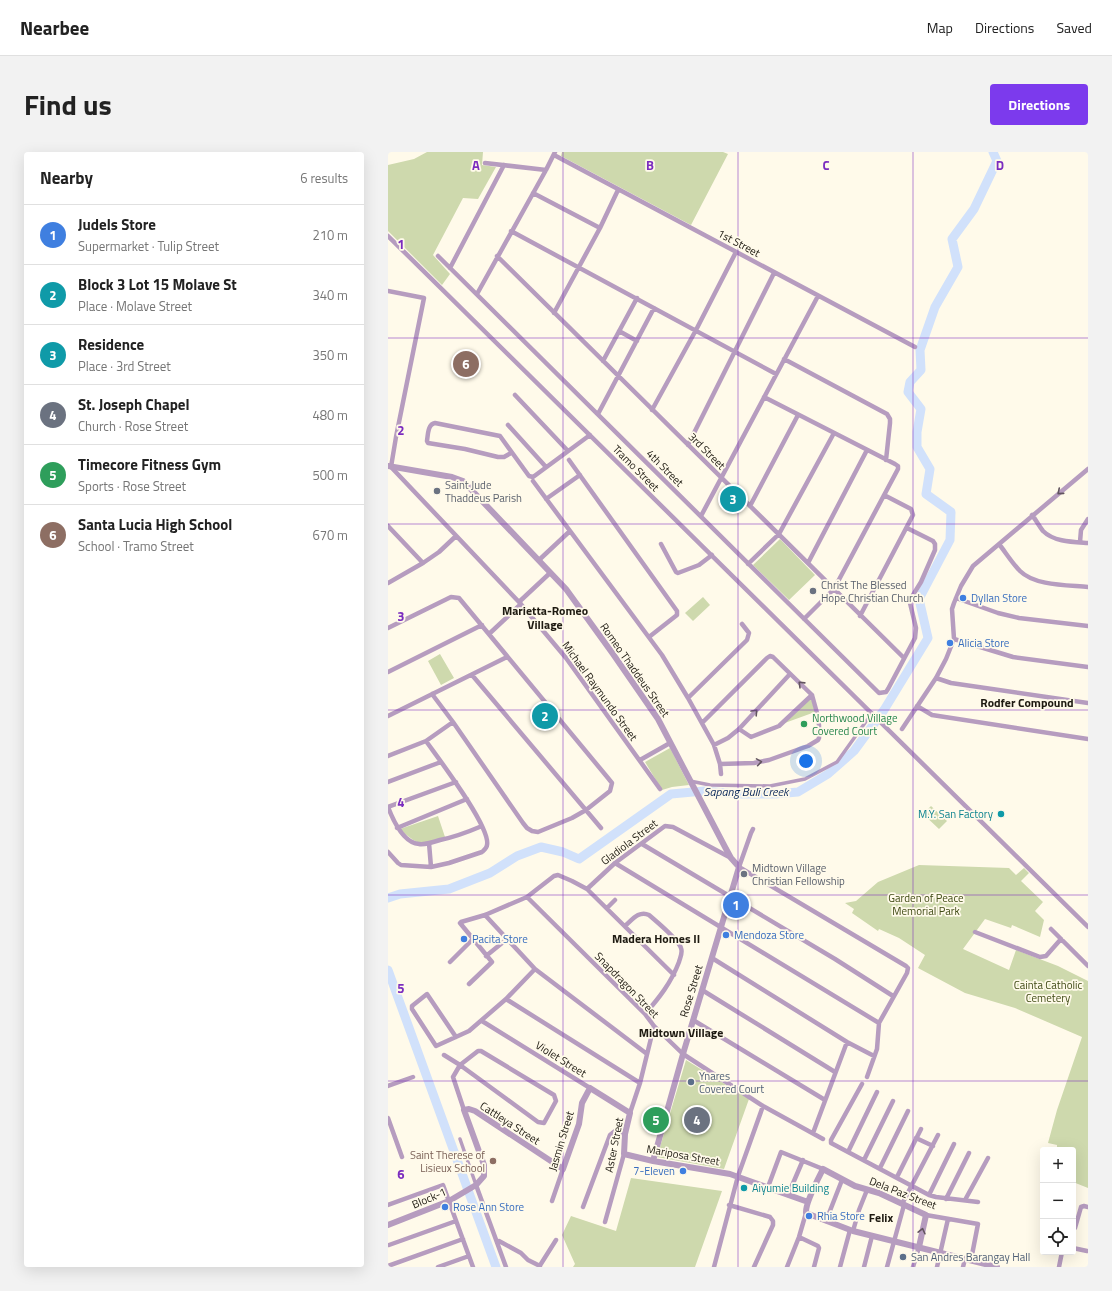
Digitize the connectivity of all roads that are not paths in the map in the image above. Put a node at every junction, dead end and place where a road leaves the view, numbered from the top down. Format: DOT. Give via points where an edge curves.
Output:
graph roads {
  1 [pos="554,154"];
  2 [pos="485,163"];
  3 [pos="504,165"];
  4 [pos="546,170"];
  5 [pos="618,190"];
  6 [pos="533,194"];
  7 [pos="600,228"];
  8 [pos="511,231"];
  9 [pos="388,236"];
  10 [pos="736,252"];
  11 [pos="438,256"];
  12 [pos="497,256"];
  13 [pos="579,267"];
  14 [pos="450,268"];
  15 [pos="774,273"];
  16 [pos="388,291"];
  17 [pos="477,294"];
  18 [pos="818,296"];
  19 [pos="637,298"];
  20 [pos="654,308"];
  21 [pos="554,313"];
  22 [pos="696,330"];
  23 [pos="619,331"];
  24 [pos="637,341"];
  25 [pos="916,347"];
  26 [pos="735,351"];
  27 [pos="784,359"];
  28 [pos="603,361"];
  29 [pos="776,374"];
  30 [pos="619,377"];
  31 [pos="514,395"];
  32 [pos="764,397"];
  33 [pos="652,410"];
  34 [pos="598,414"];
  35 [pos="798,415"];
  36 [pos="508,425"];
  37 [pos="834,433"];
  38 [pos="590,435"];
  39 [pos="688,445"];
  40 [pos="867,450"];
  41 [pos="568,451"];
  42 [pos="512,453"];
  43 [pos="568,460"];
  44 [pos="886,460"];
  45 [pos="390,467"];
  46 [pos="546,467"];
  47 [pos="1088,469"];
  48 [pos="580,475"];
  49 [pos="721,477"];
  50 [pos="533,481"];
  51 [pos="884,495"];
  52 [pos="546,499"];
  53 [pos="750,506"];
  54 [pos="1032,515"];
  55 [pos="701,516"];
  56 [pos="1088,519"];
  57 [pos="388,526"];
  58 [pos="907,528"];
  59 [pos="570,531"];
  60 [pos="779,534"];
  61 [pos="456,536"];
  62 [pos="1080,542"];
  63 [pos="1088,543"];
  64 [pos="661,544"];
  65 [pos="999,544"];
  66 [pos="712,555"];
  67 [pos="539,560"];
  68 [pos="423,563"];
  69 [pos="808,563"];
  70 [pos="748,564"];
  71 [pos="550,573"];
  72 [pos="388,583"];
  73 [pos="1088,587"];
  74 [pos="834,589"];
  75 [pos="956,598"];
  76 [pos="520,603"];
  77 [pos="860,616"];
  78 [pos="804,619"];
  79 [pos="742,624"];
  80 [pos="482,625"];
  81 [pos="1088,626"];
  82 [pos="388,628"];
  83 [pos="489,634"];
  84 [pos="649,637"];
  85 [pos="954,639"];
  86 [pos="507,657"];
  87 [pos="904,658"];
  88 [pos="1088,667"];
  89 [pos="388,672"];
  90 [pos="790,674"];
  91 [pos="472,675"];
  92 [pos="936,678"];
  93 [pos="432,694"];
  94 [pos="812,695"];
  95 [pos="688,698"];
  96 [pos="1088,703"];
  97 [pos="917,706"];
  98 [pos="874,715"];
  99 [pos="388,716"];
  100 [pos="453,722"];
  101 [pos="702,724"];
  102 [pos="902,729"];
  103 [pos="739,730"];
  104 [pos="1088,739"];
  105 [pos="426,741"];
  106 [pos="670,743"];
  107 [pos="714,745"];
  108 [pos="388,756"];
  109 [pos="640,760"];
  110 [pos="441,762"];
  111 [pos="720,764"];
  112 [pos="721,774"];
  113 [pos="388,782"];
  114 [pos="456,782"];
  115 [pos="691,783"];
  116 [pos="660,789"];
  117 [pos="467,799"];
  118 [pos="388,807"];
  119 [pos="586,810"];
  120 [pos="482,826"];
  121 [pos="397,828"];
  122 [pos="601,828"];
  123 [pos="754,829"];
  124 [pos="429,843"];
  125 [pos="642,844"];
  126 [pos="388,852"];
  127 [pos="731,858"];
  128 [pos="615,863"];
  129 [pos="431,867"];
  130 [pos="739,867"];
  131 [pos="588,889"];
  132 [pos="730,896"];
  133 [pos="527,897"];
  134 [pos="615,900"];
  135 [pos="607,908"];
  136 [pos="485,915"];
  137 [pos="625,926"];
  138 [pos="721,927"];
  139 [pos="1088,927"];
  140 [pos="1051,929"];
  141 [pos="975,932"];
  142 [pos="473,939"];
  143 [pos="507,939"];
  144 [pos="1061,939"];
  145 [pos="486,956"];
  146 [pos="712,958"];
  147 [pos="450,962"];
  148 [pos="1088,966"];
  149 [pos="535,969"];
  150 [pos="674,975"];
  151 [pos="470,984"];
  152 [pos="702,990"];
  153 [pos="893,996"];
  154 [pos="506,999"];
  155 [pos="645,1014"];
  156 [pos="693,1020"];
  157 [pos="482,1021"];
  158 [pos="879,1023"];
  159 [pos="654,1026"];
  160 [pos="456,1037"];
  161 [pos="847,1042"];
  162 [pos="647,1054"];
  163 [pos="683,1054"];
  164 [pos="444,1055"];
  165 [pos="874,1056"];
  166 [pos="460,1065"];
  167 [pos="835,1072"];
  168 [pos="413,1077"];
  169 [pos="867,1078"];
  170 [pos="640,1083"];
  171 [pos="862,1084"];
  172 [pos="388,1086"];
  173 [pos="590,1088"];
  174 [pos="877,1092"];
  175 [pos="825,1100"];
  176 [pos="893,1101"];
  177 [pos="763,1106"];
  178 [pos="464,1110"];
  179 [pos="908,1111"];
  180 [pos="630,1113"];
  181 [pos="388,1118"];
  182 [pos="921,1129"];
  183 [pos="813,1133"];
  184 [pos="625,1134"];
  185 [pos="938,1135"];
  186 [pos="823,1138"];
  187 [pos="916,1138"];
  188 [pos="460,1139"];
  189 [pos="954,1144"];
  190 [pos="933,1146"];
  191 [pos="848,1152"];
  192 [pos="969,1152"];
  193 [pos="624,1154"];
  194 [pos="402,1157"];
  195 [pos="988,1158"];
  196 [pos="803,1160"];
  197 [pos="864,1160"];
  198 [pos="653,1161"];
  199 [pos="880,1168"];
  200 [pos="563,1169"];
  201 [pos="823,1169"];
  202 [pos="738,1176"];
  203 [pos="897,1177"];
  204 [pos="842,1180"];
  205 [pos="476,1185"];
  206 [pos="912,1185"];
  207 [pos="768,1187"];
  208 [pos="867,1190"];
  209 [pos="788,1195"];
  210 [pos="929,1195"];
  211 [pos="946,1199"];
  212 [pos="965,1200"];
  213 [pos="449,1201"];
  214 [pos="552,1201"];
  215 [pos="808,1202"];
  216 [pos="978,1202"];
  217 [pos="388,1205"];
  218 [pos="729,1205"];
  219 [pos="903,1205"];
  220 [pos="583,1207"];
  221 [pos="1088,1207"];
  222 [pos="806,1213"];
  223 [pos="926,1215"];
  224 [pos="948,1219"];
  225 [pos="456,1221"];
  226 [pos="826,1221"];
  227 [pos="605,1222"];
  228 [pos="1076,1222"];
  229 [pos="388,1225"];
  230 [pos="852,1231"];
  231 [pos="872,1236"];
  232 [pos="799,1237"];
  233 [pos="463,1239"];
  234 [pos="556,1240"];
  235 [pos="894,1241"];
  236 [pos="497,1242"];
  237 [pos="389,1245"];
  238 [pos="918,1247"];
  239 [pos="1076,1249"];
  240 [pos="1087,1251"];
  241 [pos="941,1252"];
  242 [pos="1061,1255"];
  243 [pos="469,1256"];
  244 [pos="968,1259"];
  245 [pos="399,1264"];
  246 [pos="388,1266"];
  247 [pos="540,1266"];
  248 [pos="438,1267"];
  249 [pos="473,1267"];
  250 [pos="506,1267"];
  251 [pos="714,1267"];
  252 [pos="754,1267"];
  253 [pos="787,1267"];
  254 [pos="814,1267"];
  255 [pos="840,1267"];
  256 [pos="864,1267"];
  257 [pos="887,1267"];
  258 [pos="913,1267"];
  259 [pos="937,1267"];
  260 [pos="963,1267"];
  261 [pos="997,1267"];
  262 [pos="1059,1267"];
  1 -- 4 [label="street"];
  1 -- 5 [label="street, 1st Street"];
  2 -- 3 [label="street"];
  3 -- 4 [label="street"];
  3 -- 14 [label="street"];
  4 -- 6 [label="street"];
  5 -- 7 [label="street"];
  5 -- 10 [label="street, 1st Street"];
  6 -- 7 [label="street"];
  6 -- 8 [label="street"];
  7 -- 13 [label="street"];
  8 -- 12 [label="street"];
  8 -- 13 [label="street"];
  9 -- 38 [label="street, Tramo Street"];
  10 -- 15 [label="street, 1st Street"];
  10 -- 22 [label="street"];
  11 -- 14 [label="street, 4th Street"];
  12 -- 17 [label="street"];
  12 -- 21 [label="street, 3rd Street"];
  13 -- 19 [label="street"];
  13 -- 21 [label="street"];
  14 -- 17 [label="street, 4th Street"];
  15 -- 18 [label="street, 1st Street"];
  15 -- 26 [label="street"];
  16 -- 45 [label="street" via="424,298"];
  17 -- 34 [label="street, 4th Street"];
  18 -- 25 [label="street, 1st Street"];
  18 -- 27 [label="street"];
  19 -- 20 [label="street"];
  19 -- 23 [label="street"];
  20 -- 22 [label="street"];
  20 -- 24 [label="street"];
  21 -- 28 [label="street, 3rd Street"];
  22 -- 26 [label="street"];
  22 -- 33 [label="street"];
  23 -- 24 [label="street"];
  23 -- 28 [label="street"];
  24 -- 30 [label="street"];
  26 -- 29 [label="street"];
  26 -- 39 [label="street"];
  27 -- 29 [label="street"];
  27 -- 44 [label="street" via="886,414 890,423"];
  28 -- 30 [label="street, 3rd Street"];
  29 -- 32 [label="street"];
  30 -- 33 [label="street, 3rd Street"];
  30 -- 34 [label="street"];
  31 -- 41 [label="street"];
  32 -- 35 [label="street"];
  32 -- 49 [label="street"];
  33 -- 39 [label="street, 3rd Street"];
  34 -- 55 [label="street, 4th Street"];
  35 -- 37 [label="street"];
  35 -- 53 [label="street"];
  36 -- 46 [label="street"];
  37 -- 40 [label="street"];
  37 -- 60 [label="street"];
  38 -- 41 [label="street"];
  38 -- 66 [label="street, Tramo Street"];
  39 -- 49 [label="street, 3rd Street"];
  40 -- 44 [label="street"];
  40 -- 69 [label="street"];
  41 -- 46 [label="street"];
  42 -- 42 [label="street" via="500,436 435,423 430,425 427,442 498,457"];
  42 -- 46 [label="street" via="529,476 533,477"];
  43 -- 48 [label="street"];
  44 -- 51 [label="street" via="898,466"];
  45 -- 61 [label="street, Michael Raymundo Street"];
  45 -- 67 [label="street, Romeo Thaddeus Street" via="463,481"];
  47 -- 54 [label="street, one-way"];
  48 -- 52 [label="street"];
  48 -- 84 [label="street" via="677,610 677,615"];
  49 -- 53 [label="street, 3rd Street"];
  49 -- 55 [label="street"];
  50 -- 52 [label="street"];
  51 -- 58 [label="street" via="912,511 913,515"];
  51 -- 74 [label="street"];
  52 -- 59 [label="street"];
  53 -- 60 [label="street, 3rd Street"];
  54 -- 62 [label="street" via="1049,535"];
  54 -- 65 [label="street"];
  55 -- 70 [label="street, 4th Street"];
  56 -- 62 [label="street" via="1081,530"];
  57 -- 68 [label="street"];
  58 -- 77 [label="street"];
  58 -- 87 [label="street" via="933,541 935,550 910,603 916,628 915,638"];
  59 -- 67 [label="street"];
  59 -- 84 [label="street"];
  60 -- 69 [label="street, 3rd Street"];
  60 -- 70 [label="street"];
  61 -- 68 [label="street"];
  61 -- 76 [label="street, Michael Raymundo Street"];
  62 -- 63 [label="street"];
  64 -- 66 [label="street" via="678,573 699,565"];
  65 -- 73 [label="street" via="1027,577 1048,583"];
  65 -- 75 [label="street" via="973,566"];
  66 -- 98 [label="street, Tramo Street"];
  67 -- 71 [label="street, Romeo Thaddeus Street"];
  68 -- 72 [label="street"];
  69 -- 74 [label="street, 3rd Street"];
  70 -- 78 [label="street, 4th Street"];
  71 -- 76 [label="street"];
  71 -- 106 [label="street, Romeo Thaddeus Street" via="566,589 613,654 658,720"];
  74 -- 77 [label="street, 3rd Street"];
  74 -- 78 [label="street"];
  75 -- 81 [label="street" via="1019,618"];
  75 -- 85 [label="street" via="952,609"];
  76 -- 83 [label="street"];
  76 -- 109 [label="street, Michael Raymundo Street" via="566,658"];
  77 -- 87 [label="street, 3rd Street"];
  78 -- 87 [label="street, 4th Street" via="879,693 886,692"];
  79 -- 95 [label="street" via="749,633 747,640"];
  80 -- 82 [label="street" via="459,598 451,597"];
  80 -- 83 [label="street"];
  80 -- 89 [label="street"];
  83 -- 86 [label="street"];
  84 -- 95 [label="street"];
  85 -- 88 [label="street" via="1013,657"];
  85 -- 92 [label="street"];
  86 -- 91 [label="street"];
  86 -- 119 [label="street" via="612,783 610,791"];
  94 -- 90 [label="street, one-way"];
  90 -- 101 [label="street" via="770,656"];
  103 -- 90 [label="street, one-way"];
  91 -- 93 [label="street"];
  91 -- 119 [label="street"];
  92 -- 96 [label="street" via="951,683"];
  92 -- 97 [label="street"];
  93 -- 99 [label="street"];
  93 -- 100 [label="street"];
  94 -- 103 [label="street" via="779,726 751,737"];
  111 -- 94 [label="street, one-way" via="769,760 818,740 819,725"];
  95 -- 101 [label="street"];
  97 -- 102 [label="street"];
  97 -- 104 [label="street" via="932,715"];
  98 -- 115 [label="street" via="837,762 804,779 770,786"];
  98 -- 139 [label="street, Tramo Street"];
  100 -- 105 [label="street"];
  100 -- 119 [label="street" via="527,828 538,832"];
  101 -- 107 [label="street"];
  103 -- 107 [label="street"];
  105 -- 108 [label="street"];
  105 -- 110 [label="street"];
  106 -- 109 [label="street"];
  106 -- 115 [label="street, Romeo Thaddeus Street"];
  107 -- 111 [label="street"];
  109 -- 116 [label="street, Michael Raymundo Street"];
  110 -- 113 [label="street"];
  110 -- 114 [label="street"];
  111 -- 112 [label="street"];
  114 -- 117 [label="street"];
  114 -- 118 [label="street"];
  115 -- 127 [label="street, Romeo Thaddeus Street"];
  117 -- 120 [label="street"];
  117 -- 121 [label="street"];
  118 -- 121 [label="street"];
  119 -- 122 [label="street"];
  120 -- 124 [label="street"];
  120 -- 129 [label="street" via="488,845 486,849"];
  121 -- 124 [label="street" via="411,842 419,845"];
  123 -- 130 [label="street, Rose Street"];
  124 -- 129 [label="street"];
  125 -- 127 [label="street, Gladiola Street" via="661,828 669,826"];
  125 -- 128 [label="street, Gladiola Street"];
  125 -- 132 [label="street"];
  126 -- 129 [label="street" via="401,865"];
  127 -- 130 [label="street, Gladiola Street"];
  128 -- 131 [label="street, Gladiola Street"];
  128 -- 138 [label="street"];
  130 -- 132 [label="street, Rose Street"];
  130 -- 153 [label="street, Gladiola Street" via="906,966 907,973"];
  131 -- 133 [label="street" via="558,875"];
  131 -- 135 [label="street"];
  132 -- 138 [label="street, Rose Street"];
  132 -- 153 [label="street"];
  133 -- 136 [label="street"];
  133 -- 155 [label="street, Snapdragon Street"];
  134 -- 135 [label="street"];
  135 -- 137 [label="street"];
  136 -- 142 [label="street" via="460,923"];
  136 -- 143 [label="street"];
  137 -- 150 [label="street"];
  137 -- 150 [label="street" via="638,914 649,914 682,950"];
  138 -- 146 [label="street, Rose Street"];
  138 -- 158 [label="street"];
  140 -- 144 [label="street"];
  141 -- 144 [label="street" via="1040,957 1046,956"];
  142 -- 145 [label="street"];
  142 -- 147 [label="street"];
  143 -- 145 [label="street"];
  143 -- 149 [label="street"];
  144 -- 148 [label="street"];
  145 -- 151 [label="street" via="492,962"];
  146 -- 152 [label="street, Rose Street"];
  146 -- 161 [label="street"];
  149 -- 154 [label="street"];
  149 -- 162 [label="street"];
  150 -- 155 [label="street" via="665,991"];
  152 -- 156 [label="street, Rose Street"];
  152 -- 167 [label="street"];
  153 -- 158 [label="street"];
  154 -- 157 [label="street"];
  154 -- 170 [label="street"];
  155 -- 159 [label="street, Snapdragon Street"];
  156 -- 163 [label="street, Rose Street"];
  156 -- 175 [label="street"];
  157 -- 160 [label="street"];
  157 -- 173 [label="street, Violet Street"];
  158 -- 165 [label="street"];
  159 -- 162 [label="street, Aster Street"];
  159 -- 163 [label="street, Snapdragon Street"];
  160 -- 160 [label="street" via="427,994 412,1006 436,1046"];
  161 -- 165 [label="street"];
  161 -- 167 [label="street"];
  162 -- 170 [label="street, Aster Street"];
  163 -- 177 [label="street, Snapdragon Street"];
  163 -- 198 [label="street, Rose Street"];
  164 -- 166 [label="street"];
  165 -- 169 [label="street"];
  166 -- 166 [label="street" via="481,1051 554,1095 556,1101 544,1123 538,1122"];
  166 -- 178 [label="street" via="453,1077"];
  167 -- 175 [label="street"];
  168 -- 172 [label="street"];
  170 -- 180 [label="street, Aster Street"];
  171 -- 191 [label="street" via="831,1140 831,1143"];
  173 -- 180 [label="street, Violet Street"];
  173 -- 200 [label="street, Jasmin Street" via="582,1103 579,1124"];
  174 -- 191 [label="street"];
  175 -- 183 [label="street"];
  176 -- 197 [label="street"];
  177 -- 183 [label="street, Snapdragon Street"];
  177 -- 202 [label="street"];
  178 -- 200 [label="street, Cattleya Street" via="475,1111"];
  178 -- 205 [label="street" via="484,1165 484,1176"];
  179 -- 199 [label="street"];
  180 -- 184 [label="street, Aster Street"];
  181 -- 194 [label="street"];
  182 -- 187 [label="street"];
  183 -- 186 [label="street, Snapdragon Street"];
  184 -- 193 [label="street, Aster Street"];
  184 -- 220 [label="street" via="615,1131 610,1135"];
  185 -- 190 [label="street"];
  187 -- 190 [label="street"];
  187 -- 203 [label="street"];
  188 -- 205 [label="street"];
  189 -- 210 [label="street"];
  190 -- 206 [label="street"];
  191 -- 197 [label="street"];
  192 -- 211 [label="street"];
  193 -- 198 [label="street, Mariposa Street"];
  193 -- 227 [label="street, Aster Street"];
  195 -- 212 [label="street"];
  196 -- 201 [label="street"];
  196 -- 207 [label="street" via="781,1152"];
  196 -- 209 [label="street"];
  197 -- 199 [label="street"];
  198 -- 202 [label="street, Mariposa Street"];
  199 -- 203 [label="street"];
  200 -- 214 [label="street, Jasmin Street"];
  201 -- 204 [label="street, Dela Paz Street"];
  201 -- 215 [label="street"];
  202 -- 207 [label="street, Mariposa Street"];
  202 -- 218 [label="street"];
  203 -- 206 [label="street"];
  204 -- 208 [label="street, Dela Paz Street"];
  204 -- 226 [label="street"];
  205 -- 213 [label="street, Block-1"];
  205 -- 236 [label="street"];
  206 -- 210 [label="street"];
  206 -- 219 [label="street"];
  207 -- 209 [label="street, Mariposa Street"];
  208 -- 219 [label="street, Dela Paz Street"];
  208 -- 230 [label="street"];
  209 -- 215 [label="street, Mariposa Street"];
  210 -- 211 [label="street"];
  211 -- 212 [label="street"];
  212 -- 216 [label="street"];
  213 -- 217 [label="street" via="442,1185"];
  213 -- 225 [label="street"];
  213 -- 229 [label="street, Block-1"];
  215 -- 222 [label="street"];
  218 -- 251 [label="street"];
  218 -- 252 [label="street" via="770,1217 773,1221"];
  219 -- 223 [label="street, Dela Paz Street"];
  219 -- 235 [label="street"];
  221 -- 228 [label="street" via="1081,1208"];
  222 -- 226 [label="street"];
  222 -- 232 [label="street"];
  223 -- 224 [label="street, Dela Paz Street"];
  238 -- 223 [label="street, one-way"];
  224 -- 241 [label="street"];
  224 -- 244 [label="street, Dela Paz Street" via="978,1225"];
  225 -- 233 [label="street"];
  225 -- 237 [label="street"];
  226 -- 230 [label="street"];
  230 -- 231 [label="street"];
  230 -- 255 [label="street"];
  231 -- 235 [label="street"];
  231 -- 256 [label="street"];
  232 -- 253 [label="street"];
  232 -- 254 [label="street" via="819,1248"];
  233 -- 243 [label="street"];
  233 -- 245 [label="street"];
  234 -- 247 [label="street"];
  235 -- 238 [label="street"];
  235 -- 257 [label="street"];
  236 -- 247 [label="street" via="521,1253"];
  236 -- 250 [label="street"];
  238 -- 241 [label="street"];
  238 -- 258 [label="street"];
  239 -- 240 [label="street"];
  241 -- 244 [label="street"];
  241 -- 259 [label="street"];
  242 -- 262 [label="street"];
  243 -- 248 [label="street"];
  243 -- 249 [label="street"];
  244 -- 260 [label="street"];
  244 -- 261 [label="street"];
  245 -- 246 [label="street"];
}
